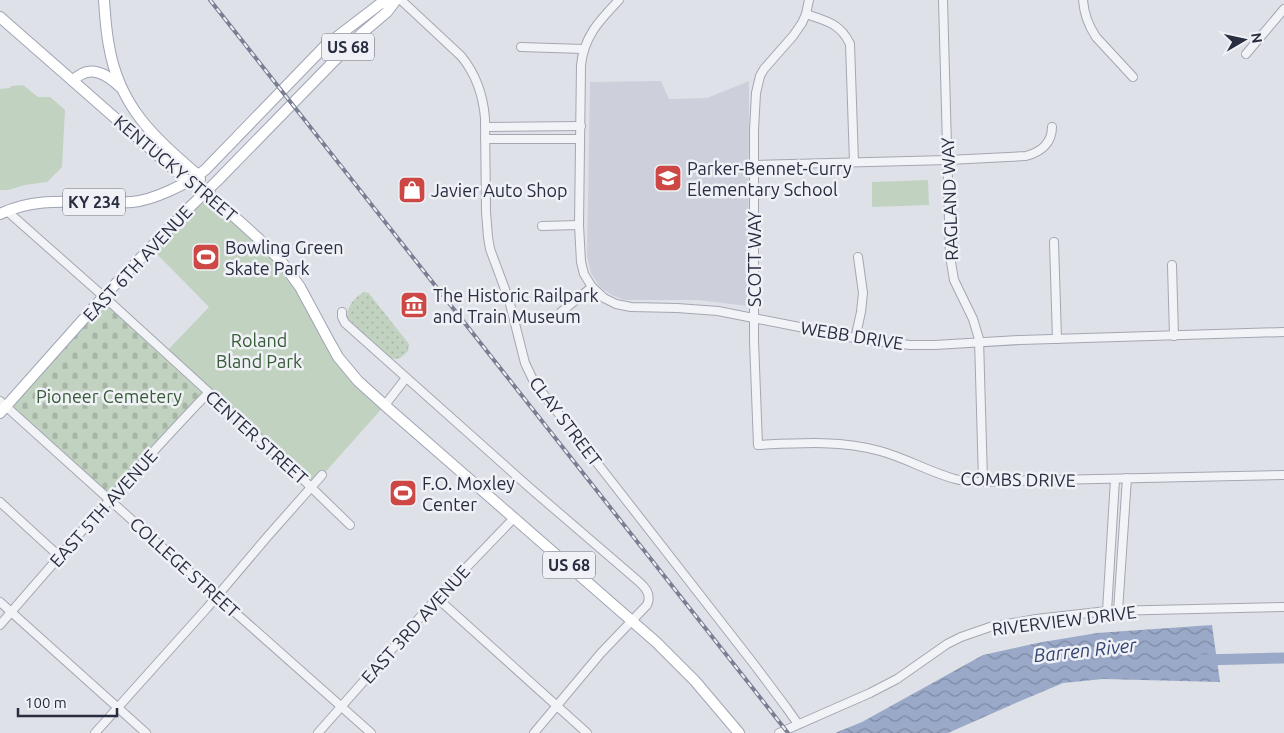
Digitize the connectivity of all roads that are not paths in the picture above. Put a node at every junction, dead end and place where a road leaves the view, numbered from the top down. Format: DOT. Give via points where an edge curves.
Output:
graph roads {
  1 [pos="104,0"];
  2 [pos="391,0"];
  3 [pos="396,0"];
  4 [pos="401,0"];
  5 [pos="619,0"];
  6 [pos="809,0"];
  7 [pos="943,0"];
  8 [pos="1083,0"];
  9 [pos="1284,9"];
  10 [pos="806,14"];
  11 [pos="0,17"];
  12 [pos="521,47"];
  13 [pos="583,49"];
  14 [pos="1246,54"];
  15 [pos="1132,76"];
  16 [pos="73,81"];
  17 [pos="123,89"];
  18 [pos="580,126"];
  19 [pos="1052,127"];
  20 [pos="485,128"];
  21 [pos="485,139"];
  22 [pos="580,139"];
  23 [pos="948,160"];
  24 [pos="854,162"];
  25 [pos="754,165"];
  26 [pos="198,175"];
  27 [pos="187,181"];
  28 [pos="206,191"];
  29 [pos="3,213"];
  30 [pos="579,225"];
  31 [pos="542,226"];
  32 [pos="1054,242"];
  33 [pos="858,257"];
  34 [pos="1172,265"];
  35 [pos="592,287"];
  36 [pos="104,297"];
  37 [pos="342,312"];
  38 [pos="561,312"];
  39 [pos="754,318"];
  40 [pos="1284,332"];
  41 [pos="1174,336"];
  42 [pos="855,339"];
  43 [pos="1057,339"];
  44 [pos="979,342"];
  45 [pos="406,378"];
  46 [pos="208,392"];
  47 [pos="385,405"];
  48 [pos="2,407"];
  49 [pos="758,445"];
  50 [pos="322,475"];
  51 [pos="1284,475"];
  52 [pos="1127,478"];
  53 [pos="1115,479"];
  54 [pos="983,481"];
  55 [pos="312,488"];
  56 [pos="110,500"];
  57 [pos="0,502"];
  58 [pos="514,518"];
  59 [pos="350,525"];
  60 [pos="59,556"];
  61 [pos="217,596"];
  62 [pos="437,598"];
  63 [pos="0,602"];
  64 [pos="1284,607"];
  65 [pos="1107,611"];
  66 [pos="1118,611"];
  67 [pos="11,612"];
  68 [pos="632,620"];
  69 [pos="0,625"];
  70 [pos="557,706"];
  71 [pos="118,707"];
  72 [pos="341,707"];
  73 [pos="798,724"];
  74 [pos="95,733"];
  75 [pos="146,733"];
  76 [pos="318,733"];
  77 [pos="371,733"];
  78 [pos="534,733"];
  79 [pos="588,733"];
  80 [pos="739,733"];
  81 [pos="779,733"];
  1 -- 17 [label="main road" via="109,48"];
  2 -- 26 [label="main road, US 68" via="380,4 325,46"];
  3 -- 28 [label="main road, EAST 6TH AVENUE / US 68"];
  4 -- 20 [label="street, CLAY STREET" via="469,66 481,96"];
  5 -- 13 [label="street" via="596,25"];
  6 -- 10 [label="street, SCOTT WAY"];
  7 -- 23 [label="street, RAGLAND WAY"];
  8 -- 15 [label="street" via="1091,30"];
  9 -- 14 [label="street"];
  10 -- 24 [label="street" via="836,26 850,44"];
  10 -- 25 [label="street, SCOTT WAY" via="798,29 760,76 755,102"];
  11 -- 16 [label="main road, KENTUCKY STREET"];
  12 -- 13 [label="street"];
  13 -- 18 [label="street, WEBB DRIVE"];
  16 -- 17 [label="main road" via="84,73 98,72 110,77"];
  16 -- 27 [label="main road, KENTUCKY STREET"];
  17 -- 26 [label="main road" via="151,132"];
  18 -- 20 [label="street"];
  18 -- 22 [label="street, WEBB DRIVE"];
  19 -- 23 [label="street" via="1046,145 1026,156"];
  20 -- 21 [label="street, CLAY STREET"];
  21 -- 22 [label="street"];
  21 -- 73 [label="street, CLAY STREET" via="490,249 509,300 529,373"];
  22 -- 30 [label="street, WEBB DRIVE"];
  23 -- 24 [label="street"];
  23 -- 44 [label="street, RAGLAND WAY" via="952,272 973,319"];
  24 -- 25 [label="street"];
  25 -- 39 [label="street, SCOTT WAY"];
  26 -- 27 [label="main road, US 68"];
  26 -- 28 [label="main road"];
  27 -- 28 [label="main road, KENTUCKY STREET / US 68"];
  27 -- 29 [label="main road, KY 234" via="134,202 39,202"];
  28 -- 36 [label="main road, EAST 6TH AVENUE"];
  28 -- 47 [label="main road, KENTUCKY STREET / US 68" via="281,261 300,287 338,356"];
  29 -- 36 [label="street, CENTER STREET"];
  30 -- 31 [label="street"];
  30 -- 35 [label="street, WEBB DRIVE" via="582,266"];
  32 -- 43 [label="street"];
  33 -- 42 [label="street" via="862,300"];
  34 -- 41 [label="street"];
  35 -- 38 [label="street"];
  35 -- 39 [label="street, WEBB DRIVE" via="604,298 623,306 697,309"];
  36 -- 46 [label="street, CENTER STREET"];
  36 -- 48 [label="main road, EAST 6TH AVENUE"];
  37 -- 45 [label="street" via="345,323"];
  39 -- 42 [label="street, WEBB DRIVE"];
  39 -- 49 [label="street, SCOTT WAY"];
  40 -- 41 [label="street, WEBB DRIVE"];
  41 -- 43 [label="street, WEBB DRIVE"];
  42 -- 44 [label="street, WEBB DRIVE" via="910,345"];
  43 -- 44 [label="street, WEBB DRIVE"];
  44 -- 54 [label="street, RAGLAND WAY"];
  45 -- 47 [label="street"];
  45 -- 68 [label="street" via="647,590 647,605"];
  46 -- 55 [label="street, CENTER STREET"];
  46 -- 56 [label="street, EAST 5TH AVENUE"];
  47 -- 58 [label="main road, KENTUCKY STREET / US 68"];
  48 -- 56 [label="street, COLLEGE STREET"];
  49 -- 54 [label="street, COMBS DRIVE" via="824,443 873,449 955,479"];
  50 -- 55 [label="street"];
  51 -- 52 [label="street, COMBS DRIVE"];
  52 -- 53 [label="street, COMBS DRIVE"];
  52 -- 66 [label="street"];
  53 -- 54 [label="street, COMBS DRIVE"];
  53 -- 65 [label="street"];
  55 -- 59 [label="street, CENTER STREET"];
  55 -- 61 [label="street"];
  56 -- 60 [label="street, EAST 5TH AVENUE"];
  56 -- 61 [label="street, COLLEGE STREET"];
  57 -- 60 [label="street"];
  58 -- 62 [label="street, EAST 3RD AVENUE"];
  58 -- 68 [label="main road, KENTUCKY STREET / US 68"];
  60 -- 67 [label="street, EAST 5TH AVENUE"];
  61 -- 71 [label="street"];
  61 -- 72 [label="street, COLLEGE STREET"];
  62 -- 70 [label="street"];
  62 -- 72 [label="street, EAST 3RD AVENUE"];
  63 -- 67 [label="street"];
  64 -- 66 [label="street, RIVERVIEW DRIVE"];
  65 -- 66 [label="street, RIVERVIEW DRIVE"];
  65 -- 73 [label="street, RIVERVIEW DRIVE" via="975,631 948,644 884,686"];
  67 -- 69 [label="street, EAST 5TH AVENUE"];
  67 -- 71 [label="street"];
  68 -- 70 [label="street"];
  68 -- 80 [label="main road, KENTUCKY STREET / US 68" via="695,681"];
  70 -- 78 [label="street"];
  70 -- 79 [label="street"];
  71 -- 74 [label="street"];
  71 -- 75 [label="street"];
  72 -- 76 [label="street, EAST 3RD AVENUE"];
  72 -- 77 [label="street, COLLEGE STREET"];
  73 -- 81 [label="street, RIVERVIEW DRIVE"];
}
